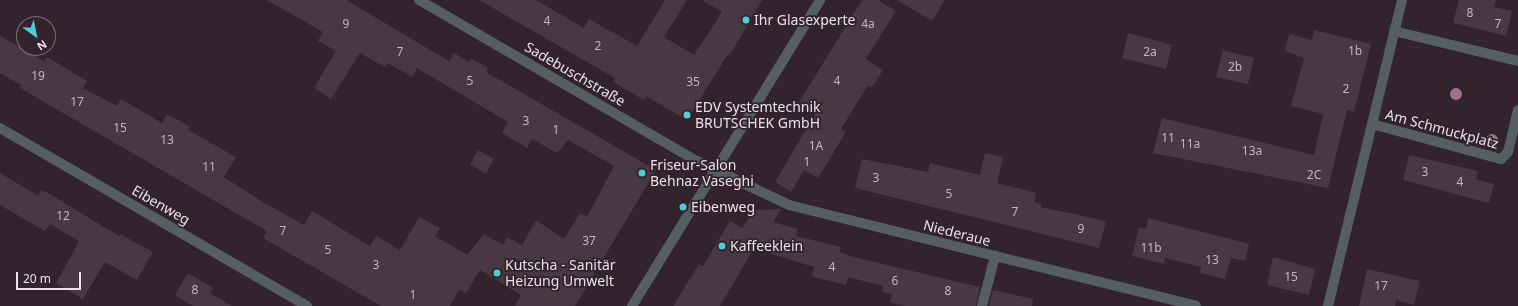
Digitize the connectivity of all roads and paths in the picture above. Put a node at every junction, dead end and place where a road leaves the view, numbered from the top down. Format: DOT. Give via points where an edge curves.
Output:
graph roads {
  1 [pos="419,0"];
  2 [pos="820,0"];
  3 [pos="1402,0"];
  4 [pos="1394,31"];
  5 [pos="1518,61"];
  6 [pos="1518,110"];
  7 [pos="1372,124"];
  8 [pos="0,128"];
  9 [pos="718,169"];
  10 [pos="995,256"];
  11 [pos="307,306"];
  12 [pos="632,306"];
  13 [pos="982,306"];
  14 [pos="1196,306"];
  15 [pos="1328,306"];
  1 -- 9 [label="street, Sadebuschstraße" via="698,161"];
  2 -- 9 [label="street"];
  3 -- 4 [label="street, Am Schmuckplatz"];
  4 -- 5 [label="street"];
  4 -- 7 [label="street, Am Schmuckplatz"];
  6 -- 7 [label="street, Am Schmuckplatz" via="1508,152 1501,160"];
  7 -- 15 [label="street, Am Schmuckplatz"];
  8 -- 11 [label="street, Eibenweg"];
  9 -- 10 [label="street, Niederaue" via="789,205"];
  9 -- 12 [label="street"];
  10 -- 13 [label="street"];
  10 -- 14 [label="street, Niederaue"];
}
